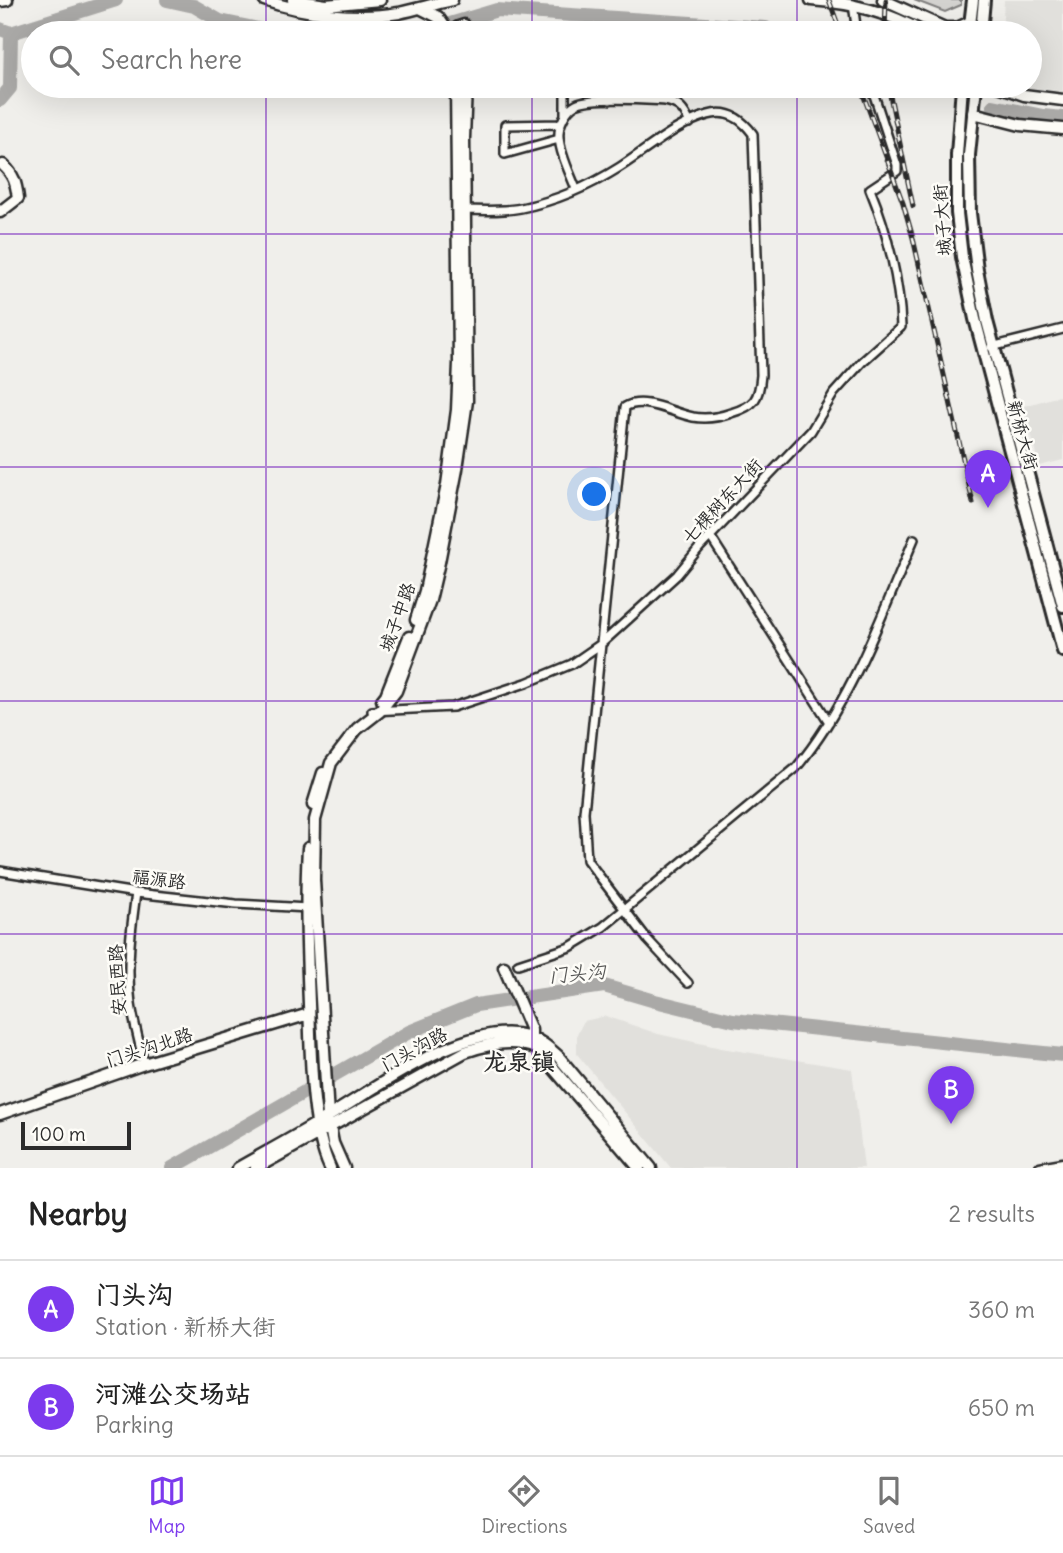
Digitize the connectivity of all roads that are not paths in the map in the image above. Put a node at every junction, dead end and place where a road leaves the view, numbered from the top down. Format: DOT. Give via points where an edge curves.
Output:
graph roads {
  1 [pos="7,0"];
  2 [pos="264,0"];
  3 [pos="293,0"];
  4 [pos="380,0"];
  5 [pos="452,0"];
  6 [pos="811,0"];
  7 [pos="883,0"];
  8 [pos="973,0"];
  9 [pos="984,0"];
  10 [pos="0,1"];
  11 [pos="350,2"];
  12 [pos="853,4"];
  13 [pos="419,8"];
  14 [pos="441,21"];
  15 [pos="855,21"];
  16 [pos="901,21"];
  17 [pos="931,21"];
  18 [pos="970,21"];
  19 [pos="982,21"];
  20 [pos="1042,97"];
  21 [pos="457,98"];
  22 [pos="466,98"];
  23 [pos="875,98"];
  24 [pos="961,98"];
  25 [pos="975,98"];
  26 [pos="565,99"];
  27 [pos="610,100"];
  28 [pos="1063,100"];
  29 [pos="593,101"];
  30 [pos="973,113"];
  31 [pos="565,115"];
  32 [pos="690,123"];
  33 [pos="561,124"];
  34 [pos="1063,129"];
  35 [pos="559,139"];
  36 [pos="3,165"];
  37 [pos="576,189"];
  38 [pos="462,210"];
  39 [pos="0,212"];
  40 [pos="1063,329"];
  41 [pos="988,347"];
  42 [pos="710,536"];
  43 [pos="914,539"];
  44 [pos="1063,606"];
  45 [pos="601,644"];
  46 [pos="1063,649"];
  47 [pos="376,711"];
  48 [pos="829,722"];
  49 [pos="0,872"];
  50 [pos="136,893"];
  51 [pos="311,908"];
  52 [pos="624,908"];
  53 [pos="518,964"];
  54 [pos="504,967"];
  55 [pos="688,983"];
  56 [pos="309,1014"];
  57 [pos="531,1042"];
  58 [pos="144,1064"];
  59 [pos="0,1114"];
  60 [pos="324,1124"];
  61 [pos="1063,1164"];
  62 [pos="238,1168"];
  63 [pos="256,1168"];
  64 [pos="330,1168"];
  65 [pos="344,1168"];
  66 [pos="639,1168"];
  67 [pos="651,1168"];
  68 [pos="1040,1168"];
  1 -- 10 [label="street"];
  2 -- 13 [label="street" via="348,15"];
  3 -- 11 [label="street" via="326,5"];
  4 -- 11 [label="street"];
  5 -- 13 [label="street"];
  6 -- 12 [label="street"];
  7 -- 17 [label="street"];
  8 -- 18 [label="main road"];
  9 -- 19 [label="main road"];
  12 -- 15 [label="street"];
  12 -- 16 [label="street"];
  13 -- 14 [label="street"];
  20 -- 28 [label="street"];
  21 -- 38 [label="street, 城子中路"];
  22 -- 38 [label="street, 城子中路"];
  23 -- 42 [label="street, 七棵树东大街" via="897,171 870,189 901,301 901,327 862,362 834,393 811,431"];
  24 -- 41 [label="main road, 城子大街" via="957,213 975,319"];
  25 -- 30 [label="main road, 城子大街"];
  26 -- 29 [label="street"];
  26 -- 31 [label="street"];
  27 -- 29 [label="street"];
  27 -- 32 [label="street" via="675,103"];
  29 -- 31 [label="street" via="576,104"];
  30 -- 34 [label="street" via="1020,125"];
  30 -- 41 [label="main road, 城子大街" via="970,213"];
  31 -- 33 [label="street"];
  32 -- 37 [label="street" via="616,170"];
  32 -- 45 [label="street" via="709,115 728,115 743,121 753,134 759,394 747,408 722,416 696,418 646,403 625,407"];
  33 -- 35 [label="street"];
  33 -- 35 [label="street" via="505,125 505,154"];
  35 -- 37 [label="street"];
  36 -- 39 [label="street" via="12,173 18,198"];
  37 -- 38 [label="street" via="519,208"];
  38 -- 47 [label="street, 城子中路" via="459,363 451,465 425,591"];
  40 -- 41 [label="street"];
  41 -- 44 [label="main road, 新桥大街"];
  41 -- 46 [label="main road, 新桥大街"];
  42 -- 45 [label="street, 七棵树东大街" via="677,575"];
  42 -- 48 [label="street"];
  43 -- 48 [label="street" via="853,680"];
  45 -- 47 [label="street, 七棵树东大街" via="572,664 453,707"];
  45 -- 52 [label="street" via="585,842 587,860"];
  47 -- 51 [label="street, 城子中路" via="349,729 331,752 317,788 310,821"];
  48 -- 52 [label="street" via="796,768"];
  49 -- 50 [label="street, 福源路"];
  50 -- 51 [label="street, 福源路"];
  50 -- 58 [label="street, 安民西路" via="128,969"];
  51 -- 56 [label="street, 城子中路"];
  51 -- 60 [label="street, 城子中路" via="328,1099"];
  52 -- 53 [label="street" via="603,928 570,947"];
  52 -- 55 [label="street"];
  54 -- 57 [label="street"];
  56 -- 58 [label="street, 门头沟北路"];
  56 -- 60 [label="street, 城子中路" via="316,1106"];
  57 -- 60 [label="street, 门头沟路" via="465,1052"];
  57 -- 66 [label="street"];
  57 -- 67 [label="street" via="543,1042 558,1056"];
  58 -- 59 [label="street, 门头沟北路"];
  60 -- 62 [label="street, 门头沟路"];
  60 -- 63 [label="street, 门头沟路"];
  60 -- 64 [label="street"];
  60 -- 65 [label="street"];
  61 -- 68 [label="street"];
}
